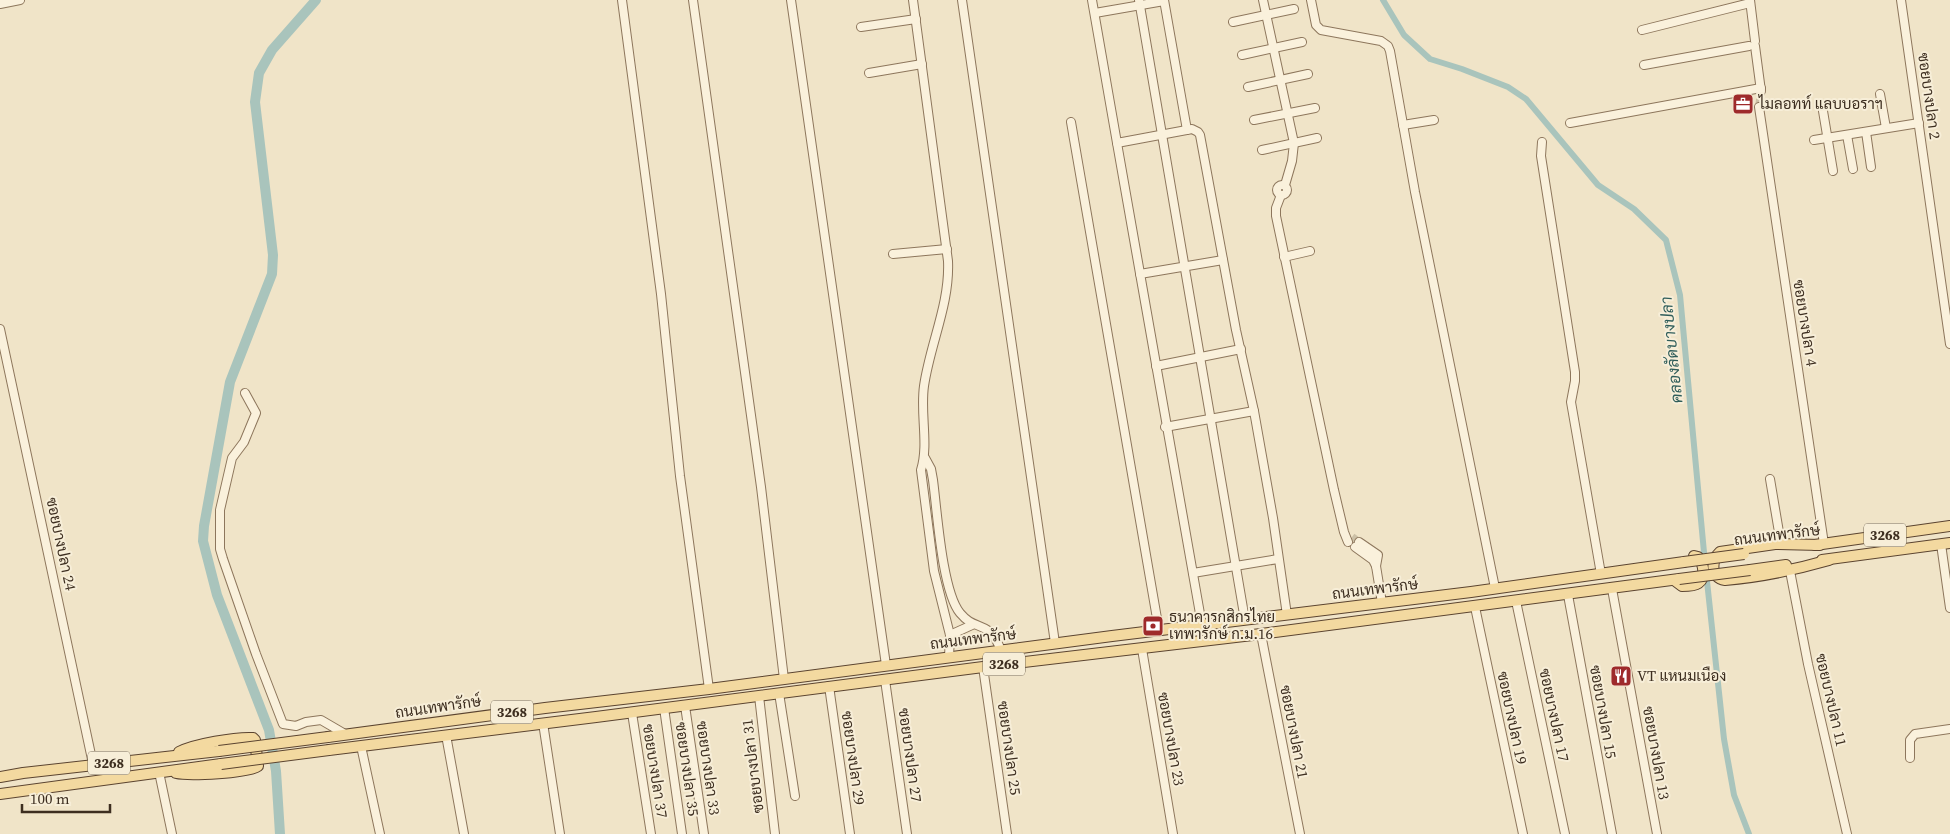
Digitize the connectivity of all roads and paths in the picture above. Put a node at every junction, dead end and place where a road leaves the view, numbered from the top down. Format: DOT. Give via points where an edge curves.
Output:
graph roads {
  1 [pos="20,0"];
  2 [pos="622,0"];
  3 [pos="693,0"];
  4 [pos="790,0"];
  5 [pos="913,0"];
  6 [pos="962,0"];
  7 [pos="1092,0"];
  8 [pos="1264,0"];
  9 [pos="1311,0"];
  10 [pos="1901,0"];
  11 [pos="1164,1"];
  12 [pos="1139,2"];
  13 [pos="1750,2"];
  14 [pos="0,4"];
  15 [pos="1294,8"];
  16 [pos="1095,13"];
  17 [pos="1266,14"];
  18 [pos="916,19"];
  19 [pos="1233,22"];
  20 [pos="860,28"];
  21 [pos="1642,30"];
  22 [pos="1302,42"];
  23 [pos="1753,44"];
  24 [pos="1273,48"];
  25 [pos="1242,55"];
  26 [pos="922,64"];
  27 [pos="1644,65"];
  28 [pos="870,74"];
  29 [pos="1308,74"];
  30 [pos="1280,80"];
  31 [pos="1248,87"];
  32 [pos="1880,94"];
  33 [pos="1822,105"];
  34 [pos="1759,107"];
  35 [pos="1315,108"];
  36 [pos="1287,113"];
  37 [pos="1254,120"];
  38 [pos="1434,120"];
  39 [pos="1071,122"];
  40 [pos="1570,123"];
  41 [pos="1919,123"];
  42 [pos="1403,125"];
  43 [pos="1886,128"];
  44 [pos="1187,130"];
  45 [pos="1866,132"];
  46 [pos="1847,135"];
  47 [pos="1162,136"];
  48 [pos="1317,138"];
  49 [pos="1828,138"];
  50 [pos="1814,140"];
  51 [pos="1542,142"];
  52 [pos="1117,143"];
  53 [pos="1294,143"];
  54 [pos="1262,150"];
  55 [pos="1871,167"];
  56 [pos="1853,169"];
  57 [pos="1833,171"];
  58 [pos="947,249"];
  59 [pos="1310,251"];
  60 [pos="893,254"];
  61 [pos="1284,257"];
  62 [pos="1222,260"];
  63 [pos="1184,267"];
  64 [pos="1140,274"];
  65 [pos="0,329"];
  66 [pos="1950,344"];
  67 [pos="1241,349"];
  68 [pos="3,355"];
  69 [pos="1199,358"];
  70 [pos="1156,366"];
  71 [pos="245,394"];
  72 [pos="1254,411"];
  73 [pos="1210,419"];
  74 [pos="1166,427"];
  75 [pos="925,458"];
  76 [pos="1770,479"];
  77 [pos="1950,526"];
  78 [pos="1781,544"];
  79 [pos="1822,544"];
  80 [pos="1946,544"];
  81 [pos="1278,559"];
  82 [pos="1829,560"];
  83 [pos="1681,563"];
  84 [pos="1236,567"];
  85 [pos="1790,571"];
  86 [pos="1192,573"];
  87 [pos="1601,574"];
  88 [pos="1676,580"];
  89 [pos="1495,588"];
  90 [pos="1612,589"];
  91 [pos="1568,595"];
  92 [pos="1516,602"];
  93 [pos="1382,603"];
  94 [pos="1475,607"];
  95 [pos="1950,608"];
  96 [pos="959,612"];
  97 [pos="1287,615"];
  98 [pos="947,618"];
  99 [pos="1245,620"];
  100 [pos="972,625"];
  101 [pos="1202,625"];
  102 [pos="1159,630"];
  103 [pos="1261,634"];
  104 [pos="950,635"];
  105 [pos="1055,643"];
  106 [pos="1142,649"];
  107 [pos="1002,650"];
  108 [pos="949,657"];
  109 [pos="886,665"];
  110 [pos="983,666"];
  111 [pos="854,669"];
  112 [pos="784,679"];
  113 [pos="885,680"];
  114 [pos="856,683"];
  115 [pos="829,686"];
  116 [pos="709,689"];
  117 [pos="779,693"];
  118 [pos="759,696"];
  119 [pos="685,706"];
  120 [pos="664,708"];
  121 [pos="632,713"];
  122 [pos="543,723"];
  123 [pos="1950,729"];
  124 [pos="345,734"];
  125 [pos="445,735"];
  126 [pos="361,746"];
  127 [pos="172,756"];
  128 [pos="1910,758"];
  129 [pos="93,764"];
  130 [pos="163,771"];
  131 [pos="0,777"];
  132 [pos="0,794"];
  133 [pos="795,796"];
  134 [pos="172,834"];
  135 [pos="380,834"];
  136 [pos="459,834"];
  137 [pos="464,834"];
  138 [pos="560,834"];
  139 [pos="651,834"];
  140 [pos="682,834"];
  141 [pos="704,834"];
  142 [pos="775,834"];
  143 [pos="850,834"];
  144 [pos="907,834"];
  145 [pos="1007,834"];
  146 [pos="1174,834"];
  147 [pos="1300,834"];
  148 [pos="1523,834"];
  149 [pos="1565,834"];
  150 [pos="1612,834"];
  151 [pos="1657,834"];
  152 [pos="1847,834"];
  1 -- 14 [label="street"];
  2 -- 116 [label="street"];
  3 -- 112 [label="street" via="760,478"];
  4 -- 109 [label="street"];
  5 -- 18 [label="street"];
  6 -- 105 [label="street"];
  7 -- 16 [label="street"];
  8 -- 17 [label="street"];
  9 -- 42 [label="street" via="1316,25 1321,30 1381,41 1388,46"];
  10 -- 41 [label="street, ซอยบางปลา 2"];
  11 -- 12 [label="street"];
  11 -- 44 [label="street"];
  12 -- 16 [label="street"];
  12 -- 47 [label="street"];
  13 -- 21 [label="street"];
  13 -- 23 [label="street"];
  15 -- 17 [label="street"];
  16 -- 52 [label="street"];
  17 -- 19 [label="street"];
  17 -- 24 [label="street"];
  18 -- 20 [label="street"];
  18 -- 26 [label="street"];
  22 -- 24 [label="street"];
  23 -- 27 [label="street"];
  23 -- 40 [label="street" via="1761,90"];
  24 -- 25 [label="street"];
  24 -- 30 [label="street"];
  26 -- 28 [label="street"];
  26 -- 58 [label="street"];
  29 -- 30 [label="street"];
  30 -- 31 [label="street"];
  30 -- 36 [label="street"];
  32 -- 43 [label="street"];
  33 -- 49 [label="street"];
  34 -- 79 [label="street, ซอยบางปลา 4"];
  35 -- 36 [label="street"];
  36 -- 37 [label="street"];
  36 -- 53 [label="street"];
  38 -- 42 [label="street"];
  39 -- 102 [label="street"];
  41 -- 43 [label="street"];
  41 -- 66 [label="street, ซอยบางปลา 2"];
  42 -- 89 [label="street"];
  43 -- 45 [label="street"];
  44 -- 47 [label="street"];
  44 -- 62 [label="street" via="1196,130 1200,135"];
  45 -- 46 [label="street"];
  45 -- 55 [label="street"];
  46 -- 49 [label="street"];
  46 -- 56 [label="street"];
  47 -- 52 [label="street"];
  47 -- 63 [label="street"];
  48 -- 53 [label="street"];
  49 -- 50 [label="street"];
  49 -- 57 [label="street"];
  51 -- 87 [label="street" via="1541,156 1575,372 1572,407"];
  52 -- 64 [label="street"];
  53 -- 54 [label="street"];
  53 -- 61 [label="street" via="1285,185 1277,189 1280,195 1276,216"];
  58 -- 60 [label="street"];
  58 -- 75 [label="street" via="949,277 924,386"];
  59 -- 61 [label="street"];
  61 -- 93 [label="street" via="1344,532 1357,544 1378,555 1376,566"];
  62 -- 63 [label="street"];
  62 -- 67 [label="street"];
  63 -- 64 [label="street"];
  63 -- 69 [label="street"];
  64 -- 70 [label="street"];
  65 -- 68 [label="street, ซอยบางปลา 24"];
  67 -- 69 [label="street"];
  67 -- 72 [label="street"];
  68 -- 129 [label="street, ซอยบางปลา 24"];
  69 -- 70 [label="street"];
  69 -- 73 [label="street"];
  70 -- 74 [label="street"];
  71 -- 124 [label="street" via="256,413 244,442 232,458 220,510 223,559 283,724 296,726 321,720"];
  72 -- 73 [label="street"];
  72 -- 81 [label="street"];
  73 -- 74 [label="street"];
  73 -- 84 [label="street"];
  74 -- 86 [label="street"];
  75 -- 96 [label="street" via="934,480 946,577"];
  75 -- 98 [label="street" via="921,470 934,571"];
  76 -- 78 [label="street"];
  77 -- 79 [label="main road, ถนนเทพารักษ์ / 3268"];
  78 -- 79 [label="main road"];
  78 -- 85 [label="main road" via="1720,552 1714,558 1713,567 1717,576 1725,580"];
  79 -- 83 [label="main road, ถนนเทพารักษ์ / 3268, bridge"];
  80 -- 82 [label="main road, ถนนเทพารักษ์ / 3268"];
  80 -- 95 [label="street"];
  81 -- 84 [label="street"];
  81 -- 97 [label="street"];
  82 -- 85 [label="main road"];
  82 -- 88 [label="main road, ถนนเทพารักษ์ / 3268, bridge"];
  83 -- 87 [label="main road, ถนนเทพารักษ์ / 3268"];
  83 -- 88 [label="main road" via="1683,558 1698,557 1704,576 1697,584 1686,586 1677,584"];
  84 -- 86 [label="street"];
  84 -- 99 [label="street"];
  85 -- 152 [label="street, ซอยบางปลา 11"];
  86 -- 101 [label="street"];
  87 -- 89 [label="main road, ถนนเทพารักษ์ / 3268"];
  88 -- 90 [label="main road, ถนนเทพารักษ์ / 3268"];
  89 -- 93 [label="main road, ถนนเทพารักษ์ / 3268"];
  90 -- 91 [label="main road, ถนนเทพารักษ์ / 3268"];
  90 -- 151 [label="street, ซอยบางปลา 13"];
  91 -- 92 [label="main road, ถนนเทพารักษ์ / 3268"];
  91 -- 150 [label="street, ซอยบางปลา 15"];
  92 -- 94 [label="main road, ถนนเทพารักษ์ / 3268"];
  92 -- 149 [label="street, ซอยบางปลา 17"];
  93 -- 97 [label="main road, ถนนเทพารักษ์ / 3268"];
  94 -- 103 [label="main road, ถนนเทพารักษ์ / 3268"];
  94 -- 148 [label="street, ซอยบางปลา 19"];
  96 -- 98 [label="street"];
  96 -- 100 [label="street"];
  97 -- 99 [label="main road, ถนนเทพารักษ์ / 3268"];
  98 -- 104 [label="street"];
  99 -- 101 [label="main road, ถนนเทพารักษ์ / 3268"];
  100 -- 104 [label="street"];
  100 -- 107 [label="street" via="989,631"];
  101 -- 102 [label="main road, ถนนเทพารักษ์ / 3268"];
  102 -- 105 [label="main road, ถนนเทพารักษ์ / 3268"];
  103 -- 106 [label="main road, ถนนเทพารักษ์ / 3268"];
  103 -- 147 [label="street, ซอยบางปลา 21"];
  104 -- 108 [label="street"];
  105 -- 107 [label="main road, ถนนเทพารักษ์ / 3268"];
  106 -- 110 [label="main road, ถนนเทพารักษ์ / 3268"];
  106 -- 146 [label="street, ซอยบางปลา 23"];
  107 -- 108 [label="main road, ถนนเทพารักษ์ / 3268"];
  108 -- 109 [label="main road, ถนนเทพารักษ์ / 3268"];
  109 -- 111 [label="main road, ถนนเทพารักษ์ / 3268"];
  110 -- 113 [label="main road, ถนนเทพารักษ์ / 3268"];
  110 -- 145 [label="street, ซอยบางปลา 25"];
  111 -- 112 [label="main road, ถนนเทพารักษ์ / 3268"];
  111 -- 114 [label="main road"];
  112 -- 116 [label="main road, ถนนเทพารักษ์ / 3268"];
  113 -- 114 [label="main road, ถนนเทพารักษ์ / 3268"];
  113 -- 144 [label="street, ซอยบางปลา 27"];
  114 -- 115 [label="main road, ถนนเทพารักษ์ / 3268"];
  115 -- 117 [label="main road, ถนนเทพารักษ์ / 3268"];
  115 -- 143 [label="street, ซอยบางปลา 29"];
  116 -- 124 [label="main road, ถนนเทพารักษ์ / 3268"];
  117 -- 118 [label="main road, ถนนเทพารักษ์ / 3268"];
  117 -- 133 [label="street"];
  118 -- 119 [label="main road, ถนนเทพารักษ์ / 3268"];
  118 -- 142 [label="street, ซอยบางปลา 31"];
  119 -- 120 [label="main road, ถนนเทพารักษ์ / 3268"];
  119 -- 141 [label="street, ซอยบางปลา 33"];
  120 -- 121 [label="main road, ถนนเทพารักษ์ / 3268"];
  120 -- 140 [label="street, ซอยบางปลา 35"];
  121 -- 122 [label="main road, ถนนเทพารักษ์ / 3268"];
  121 -- 139 [label="street, ซอยบางปลา 37"];
  122 -- 125 [label="main road, ถนนเทพารักษ์ / 3268"];
  122 -- 138 [label="street"];
  123 -- 128 [label="street" via="1915,734 1910,740"];
  124 -- 127 [label="main road, ถนนเทพารักษ์ / 3268, bridge"];
  125 -- 126 [label="main road, ถนนเทพารักษ์ / 3268"];
  125 -- 136 [label="street"];
  125 -- 137 [label="street"];
  126 -- 130 [label="main road, ถนนเทพารักษ์ / 3268, bridge"];
  126 -- 135 [label="street"];
  127 -- 129 [label="main road, ถนนเทพารักษ์ / 3268"];
  127 -- 130 [label="main road" via="191,747 253,738 258,763 252,769 220,773 185,775"];
  129 -- 131 [label="main road, ถนนเทพารักษ์ / 3268"];
  130 -- 132 [label="main road, ถนนเทพารักษ์ / 3268"];
  130 -- 134 [label="street"];
}
